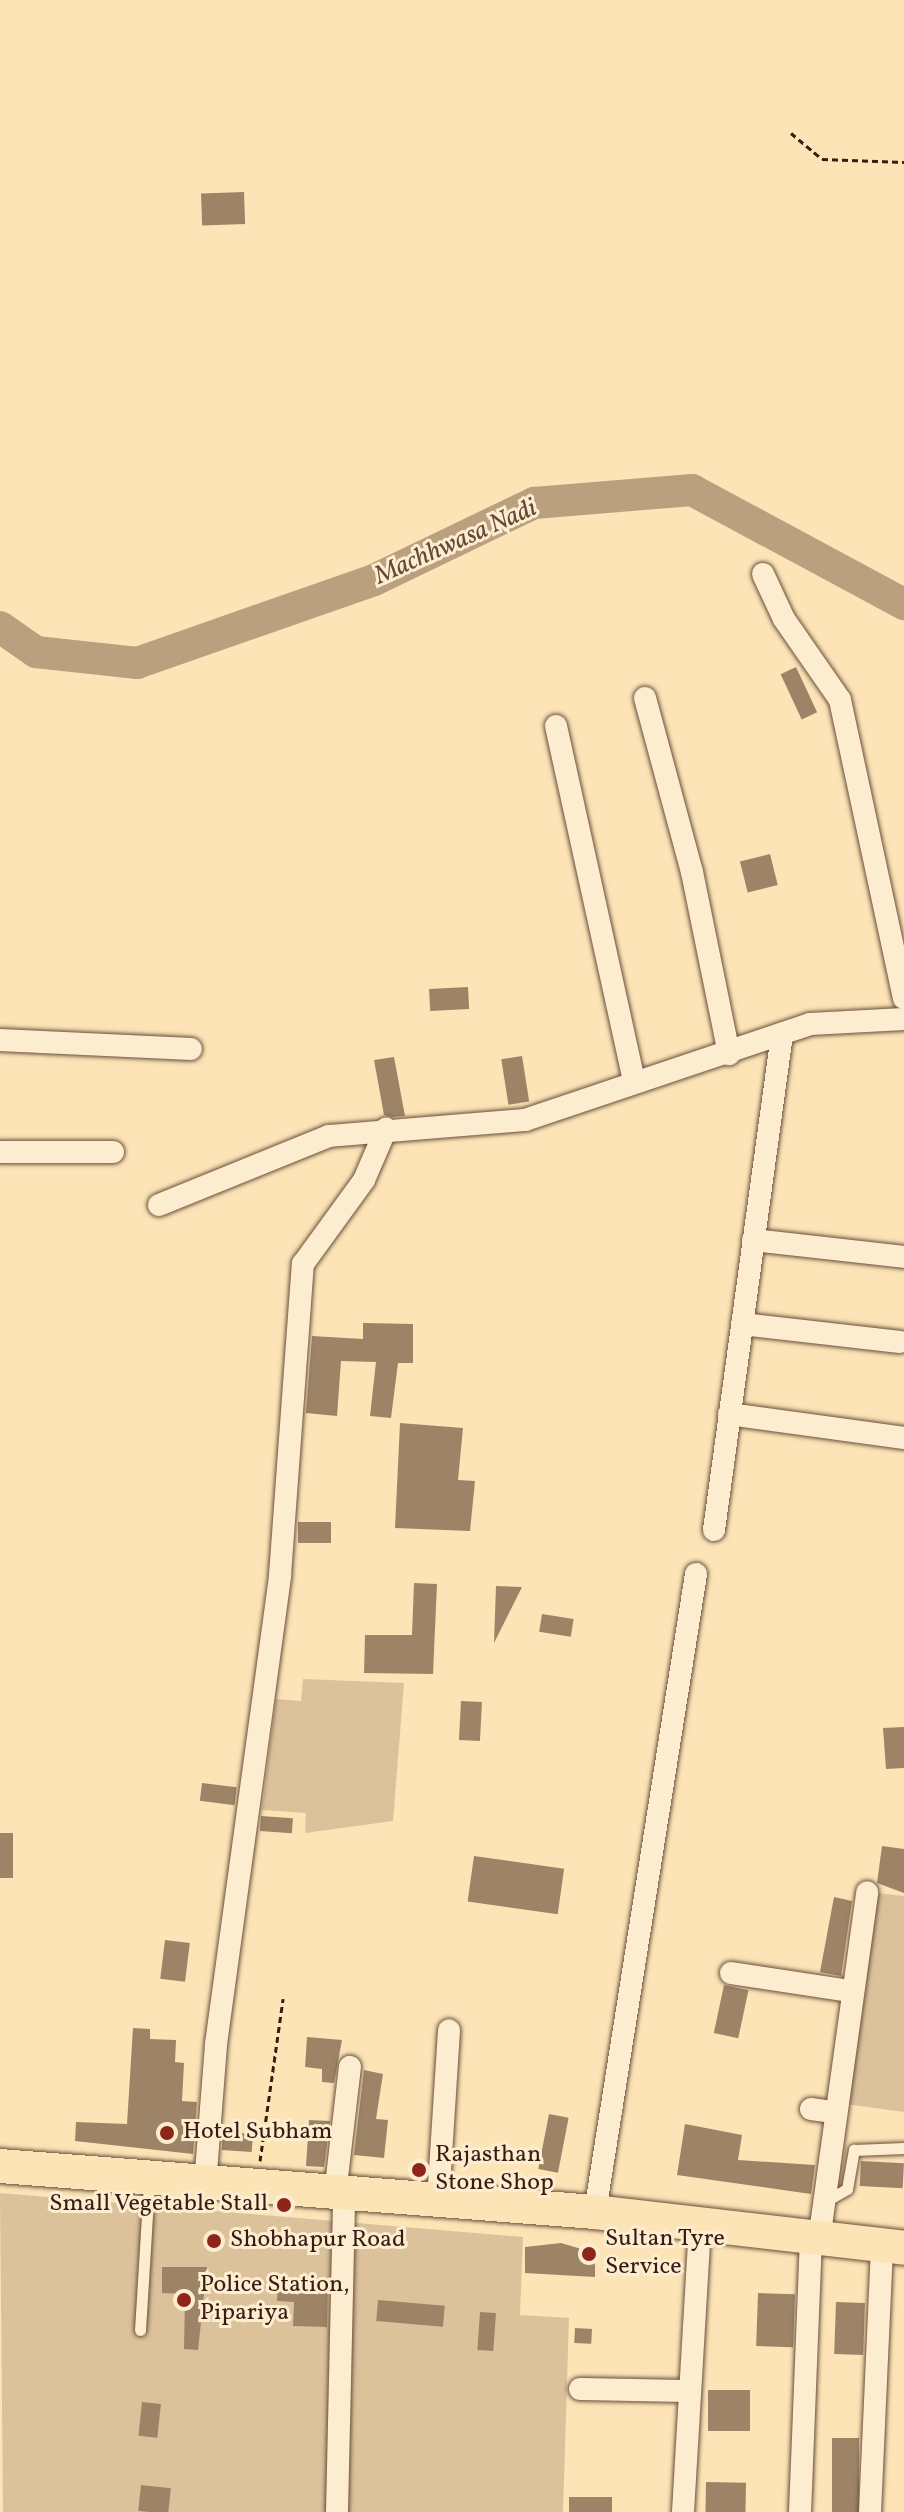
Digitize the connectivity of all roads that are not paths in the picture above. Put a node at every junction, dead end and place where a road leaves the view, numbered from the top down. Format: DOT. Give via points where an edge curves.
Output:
graph roads {
  1 [pos="763,574"];
  2 [pos="645,698"];
  3 [pos="556,726"];
  4 [pos="904,998"];
  5 [pos="904,1019"];
  6 [pos="782,1034"];
  7 [pos="0,1040"];
  8 [pos="191,1049"];
  9 [pos="729,1054"];
  10 [pos="634,1081"];
  11 [pos="386,1129"];
  12 [pos="0,1152"];
  13 [pos="113,1152"];
  14 [pos="159,1205"];
  15 [pos="753,1240"];
  16 [pos="904,1257"];
  17 [pos="742,1324"];
  18 [pos="900,1342"];
  19 [pos="729,1414"];
  20 [pos="904,1438"];
  21 [pos="714,1530"];
  22 [pos="696,1574"];
  23 [pos="867,1892"];
  24 [pos="731,1973"];
  25 [pos="850,1991"];
  26 [pos="449,2030"];
  27 [pos="350,2067"];
  28 [pos="904,2148"];
  29 [pos="0,2166"];
  30 [pos="149,2180"];
  31 [pos="205,2185"];
  32 [pos="339,2194"];
  33 [pos="438,2201"];
  34 [pos="822,2203"];
  35 [pos="595,2212"];
  36 [pos="700,2225"];
  37 [pos="815,2239"];
  38 [pos="893,2247"];
  39 [pos="140,2330"];
  40 [pos="580,2389"];
  41 [pos="687,2391"];
  42 [pos="337,2512"];
  43 [pos="683,2512"];
  44 [pos="800,2512"];
  45 [pos="870,2512"];
  1 -- 4 [label="street" via="784,619 840,700"];
  2 -- 9 [label="street" via="692,872"];
  3 -- 10 [label="street"];
  5 -- 6 [label="street" via="810,1024"];
  6 -- 9 [label="street"];
  6 -- 15 [label="street"];
  7 -- 8 [label="street"];
  9 -- 10 [label="street"];
  10 -- 11 [label="street" via="525,1120"];
  11 -- 14 [label="street" via="329,1136"];
  11 -- 31 [label="street" via="364,1180 303,1264 280,1575 216,2044"];
  12 -- 13 [label="street"];
  15 -- 16 [label="street"];
  15 -- 17 [label="street"];
  17 -- 18 [label="street"];
  17 -- 19 [label="street"];
  19 -- 20 [label="street"];
  19 -- 21 [label="street"];
  22 -- 35 [label="street"];
  23 -- 25 [label="street"];
  24 -- 25 [label="street"];
  25 -- 34 [label="street" via="822,2110"];
  26 -- 33 [label="street"];
  27 -- 32 [label="street"];
  28 -- 34 [label="lane" via="854,2150 847,2189"];
  29 -- 30 [label="main road"];
  30 -- 31 [label="main road"];
  30 -- 39 [label="lane"];
  31 -- 32 [label="main road"];
  32 -- 33 [label="main road"];
  32 -- 42 [label="street"];
  33 -- 35 [label="main road"];
  34 -- 37 [label="street"];
  35 -- 36 [label="main road"];
  36 -- 37 [label="main road"];
  36 -- 41 [label="street"];
  37 -- 38 [label="main road"];
  37 -- 44 [label="street"];
  38 -- 45 [label="street"];
  40 -- 41 [label="street"];
  41 -- 43 [label="street"];
}
